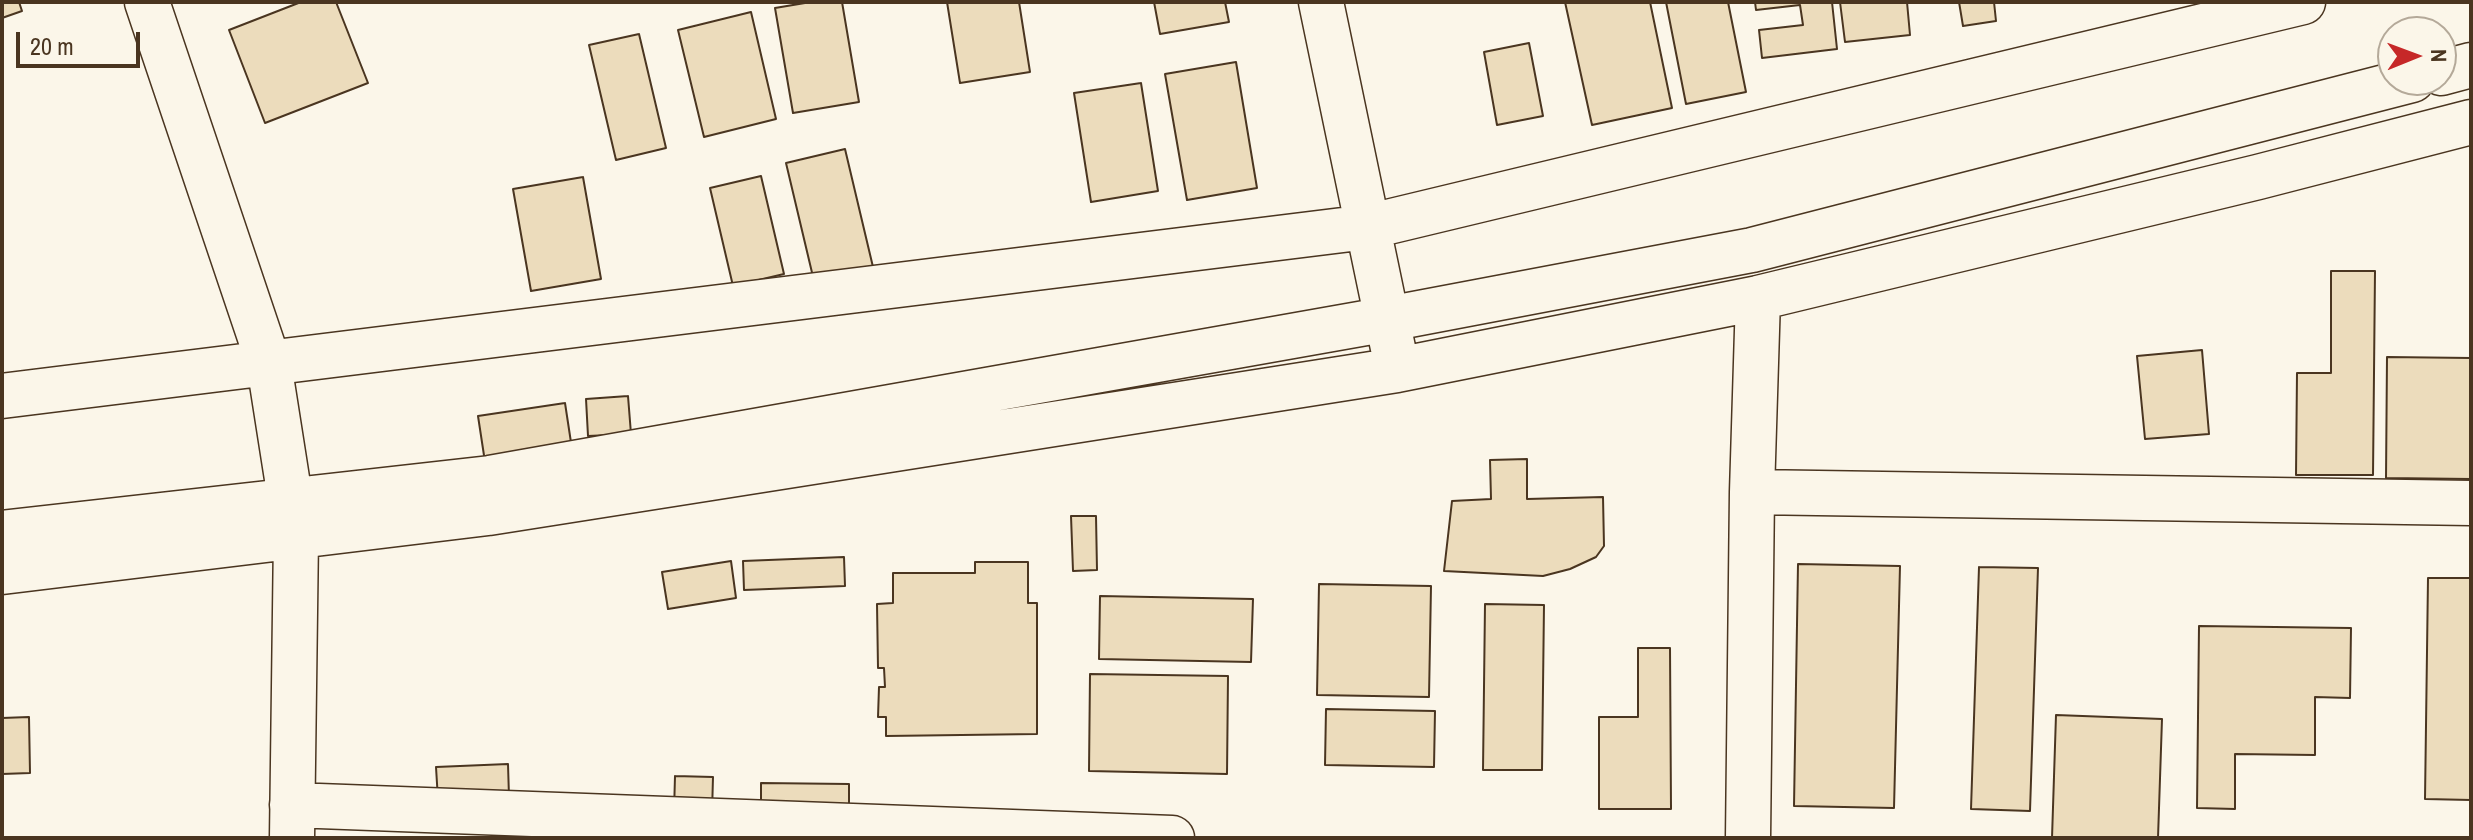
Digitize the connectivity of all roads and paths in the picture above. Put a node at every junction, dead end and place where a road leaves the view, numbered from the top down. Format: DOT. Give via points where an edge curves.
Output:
graph roads {
  1 [pos="147,2"];
  2 [pos="1321,2"];
  3 [pos="2303,2"];
  4 [pos="2377,89"];
  5 [pos="2471,122"];
  6 [pos="1367,227"];
  7 [pos="1758,298"];
  8 [pos="1388,319"];
  9 [pos="269,364"];
  10 [pos="1397,370"];
  11 [pos="2,396"];
  12 [pos="1752,492"];
  13 [pos="2471,503"];
  14 [pos="293,518"];
  15 [pos="2,533"];
  16 [pos="2,572"];
  17 [pos="292,822"];
  18 [pos="1172,838"];
  19 [pos="1748,838"];
  1 -- 9 [label="street"];
  2 -- 6 [label="street"];
  3 -- 6 [label="street"];
  4 -- 8 [label="street" via="1752,250"];
  5 -- 7 [label="street"];
  6 -- 8 [label="street"];
  6 -- 9 [label="street"];
  7 -- 10 [label="street"];
  7 -- 12 [label="street"];
  8 -- 10 [label="street"];
  8 -- 14 [label="street" via="490,478"];
  9 -- 11 [label="street"];
  9 -- 14 [label="street"];
  10 -- 14 [label="street" via="488,513"];
  12 -- 13 [label="street"];
  12 -- 19 [label="street"];
  14 -- 15 [label="street"];
  14 -- 16 [label="street"];
  14 -- 17 [label="street"];
  17 -- 18 [label="street"];
}
